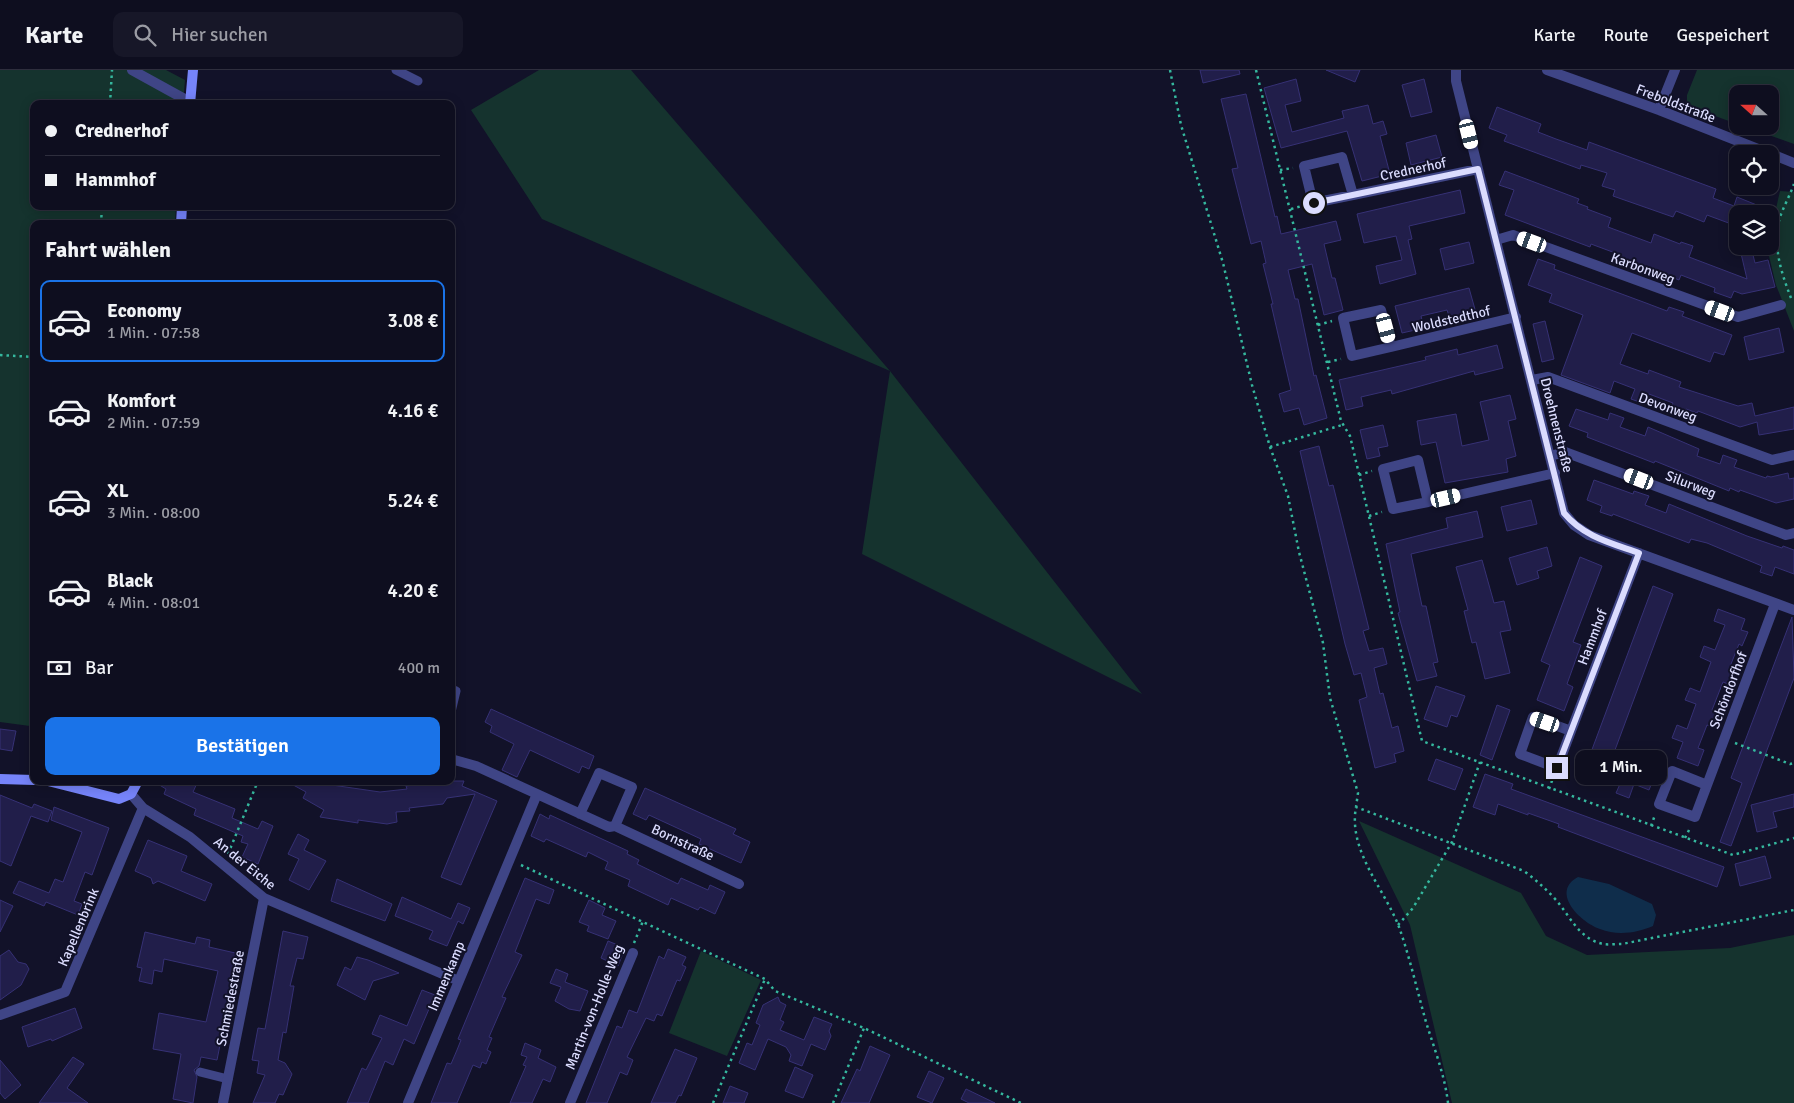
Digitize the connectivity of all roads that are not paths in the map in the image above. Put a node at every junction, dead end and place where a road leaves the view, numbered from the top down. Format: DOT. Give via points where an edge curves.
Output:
graph roads {
  1 [pos="132,70"];
  2 [pos="193,70"];
  3 [pos="396,70"];
  4 [pos="1456,70"];
  5 [pos="1547,70"];
  6 [pos="1675,70"];
  7 [pos="418,81"];
  8 [pos="185,100"];
  9 [pos="190,100"];
  10 [pos="1659,110"];
  11 [pos="1794,163"];
  12 [pos="1478,169"];
  13 [pos="1353,195"];
  14 [pos="1496,240"];
  15 [pos="1781,305"];
  16 [pos="1516,317"];
  17 [pos="1391,347"];
  18 [pos="1532,380"];
  19 [pos="1794,455"];
  20 [pos="1550,456"];
  21 [pos="1554,473"];
  22 [pos="1428,502"];
  23 [pos="1794,533"];
  24 [pos="1639,553"];
  25 [pos="1775,604"];
  26 [pos="1794,610"];
  27 [pos="1571,731"];
  28 [pos="455,760"];
  29 [pos="0,779"];
  30 [pos="30,780"];
  31 [pos="64,785"];
  32 [pos="136,785"];
  33 [pos="1707,785"];
  34 [pos="131,794"];
  35 [pos="537,794"];
  36 [pos="143,808"];
  37 [pos="580,814"];
  38 [pos="615,826"];
  39 [pos="739,884"];
  40 [pos="264,898"];
  41 [pos="633,953"];
  42 [pos="459,981"];
  43 [pos="0,1015"];
  44 [pos="200,1072"];
  45 [pos="228,1079"];
  46 [pos="223,1103"];
  47 [pos="408,1103"];
  48 [pos="570,1103"];
  1 -- 8 [label="street"];
  2 -- 9 [label="street"];
  3 -- 7 [label="lane"];
  4 -- 12 [label="street, Droehnenstraße"];
  5 -- 10 [label="street, Freboldstraße"];
  6 -- 10 [label="street"];
  10 -- 11 [label="street, Freboldstraße"];
  12 -- 13 [label="street, Crednerhof"];
  12 -- 14 [label="street, Droehnenstraße"];
  13 -- 13 [label="street, Crednerhof" via="1342,157 1304,166 1314,203"];
  14 -- 15 [label="street, Karbonweg" via="1513,235 1738,317"];
  14 -- 16 [label="street, Droehnenstraße"];
  16 -- 17 [label="street, Woldstedthof"];
  16 -- 18 [label="street, Droehnenstraße"];
  17 -- 17 [label="street, Woldstedthof" via="1352,356 1343,318 1381,310"];
  18 -- 19 [label="street, Devonweg" via="1548,376 1772,460"];
  18 -- 20 [label="street, Droehnenstraße"];
  20 -- 21 [label="street, Droehnenstraße"];
  20 -- 23 [label="street, Silurweg" via="1565,452 1786,535"];
  21 -- 22 [label="street"];
  21 -- 24 [label="street, Droehnenstraße" via="1564,513 1574,525 1589,535"];
  22 -- 22 [label="street" via="1393,509 1383,469 1418,460"];
  24 -- 25 [label="street, Droehnenstraße"];
  24 -- 27 [label="street, Hammhof"];
  25 -- 26 [label="street, Droehnenstraße"];
  25 -- 33 [label="street, Schöndorfhof"];
  27 -- 27 [label="street, Hammhof" via="1557,768 1520,754 1532,718"];
  28 -- 35 [label="street, Bornstraße" via="476,766"];
  29 -- 30 [label="street"];
  31 -- 34 [label="street" via="119,799"];
  32 -- 34 [label="street"];
  33 -- 33 [label="street, Schöndorfhof" via="1672,771 1659,804 1695,818"];
  34 -- 36 [label="street, An der Eiche"];
  35 -- 37 [label="street, Bornstraße"];
  35 -- 42 [label="street, Immenkamp"];
  36 -- 40 [label="street, An der Eiche" via="190,837"];
  36 -- 43 [label="street, Kapellenbrink" via="66,992"];
  37 -- 38 [label="street, Bornstraße" via="609,827"];
  37 -- 38 [label="street" via="599,773 632,788"];
  38 -- 39 [label="street, Bornstraße"];
  40 -- 42 [label="street, An der Eiche"];
  40 -- 45 [label="street, Schmiedestraße"];
  41 -- 48 [label="street, Martin-von-Holle-Weg"];
  42 -- 47 [label="street, Immenkamp"];
  44 -- 45 [label="lane"];
  45 -- 46 [label="street, Schmiedestraße"];
}
